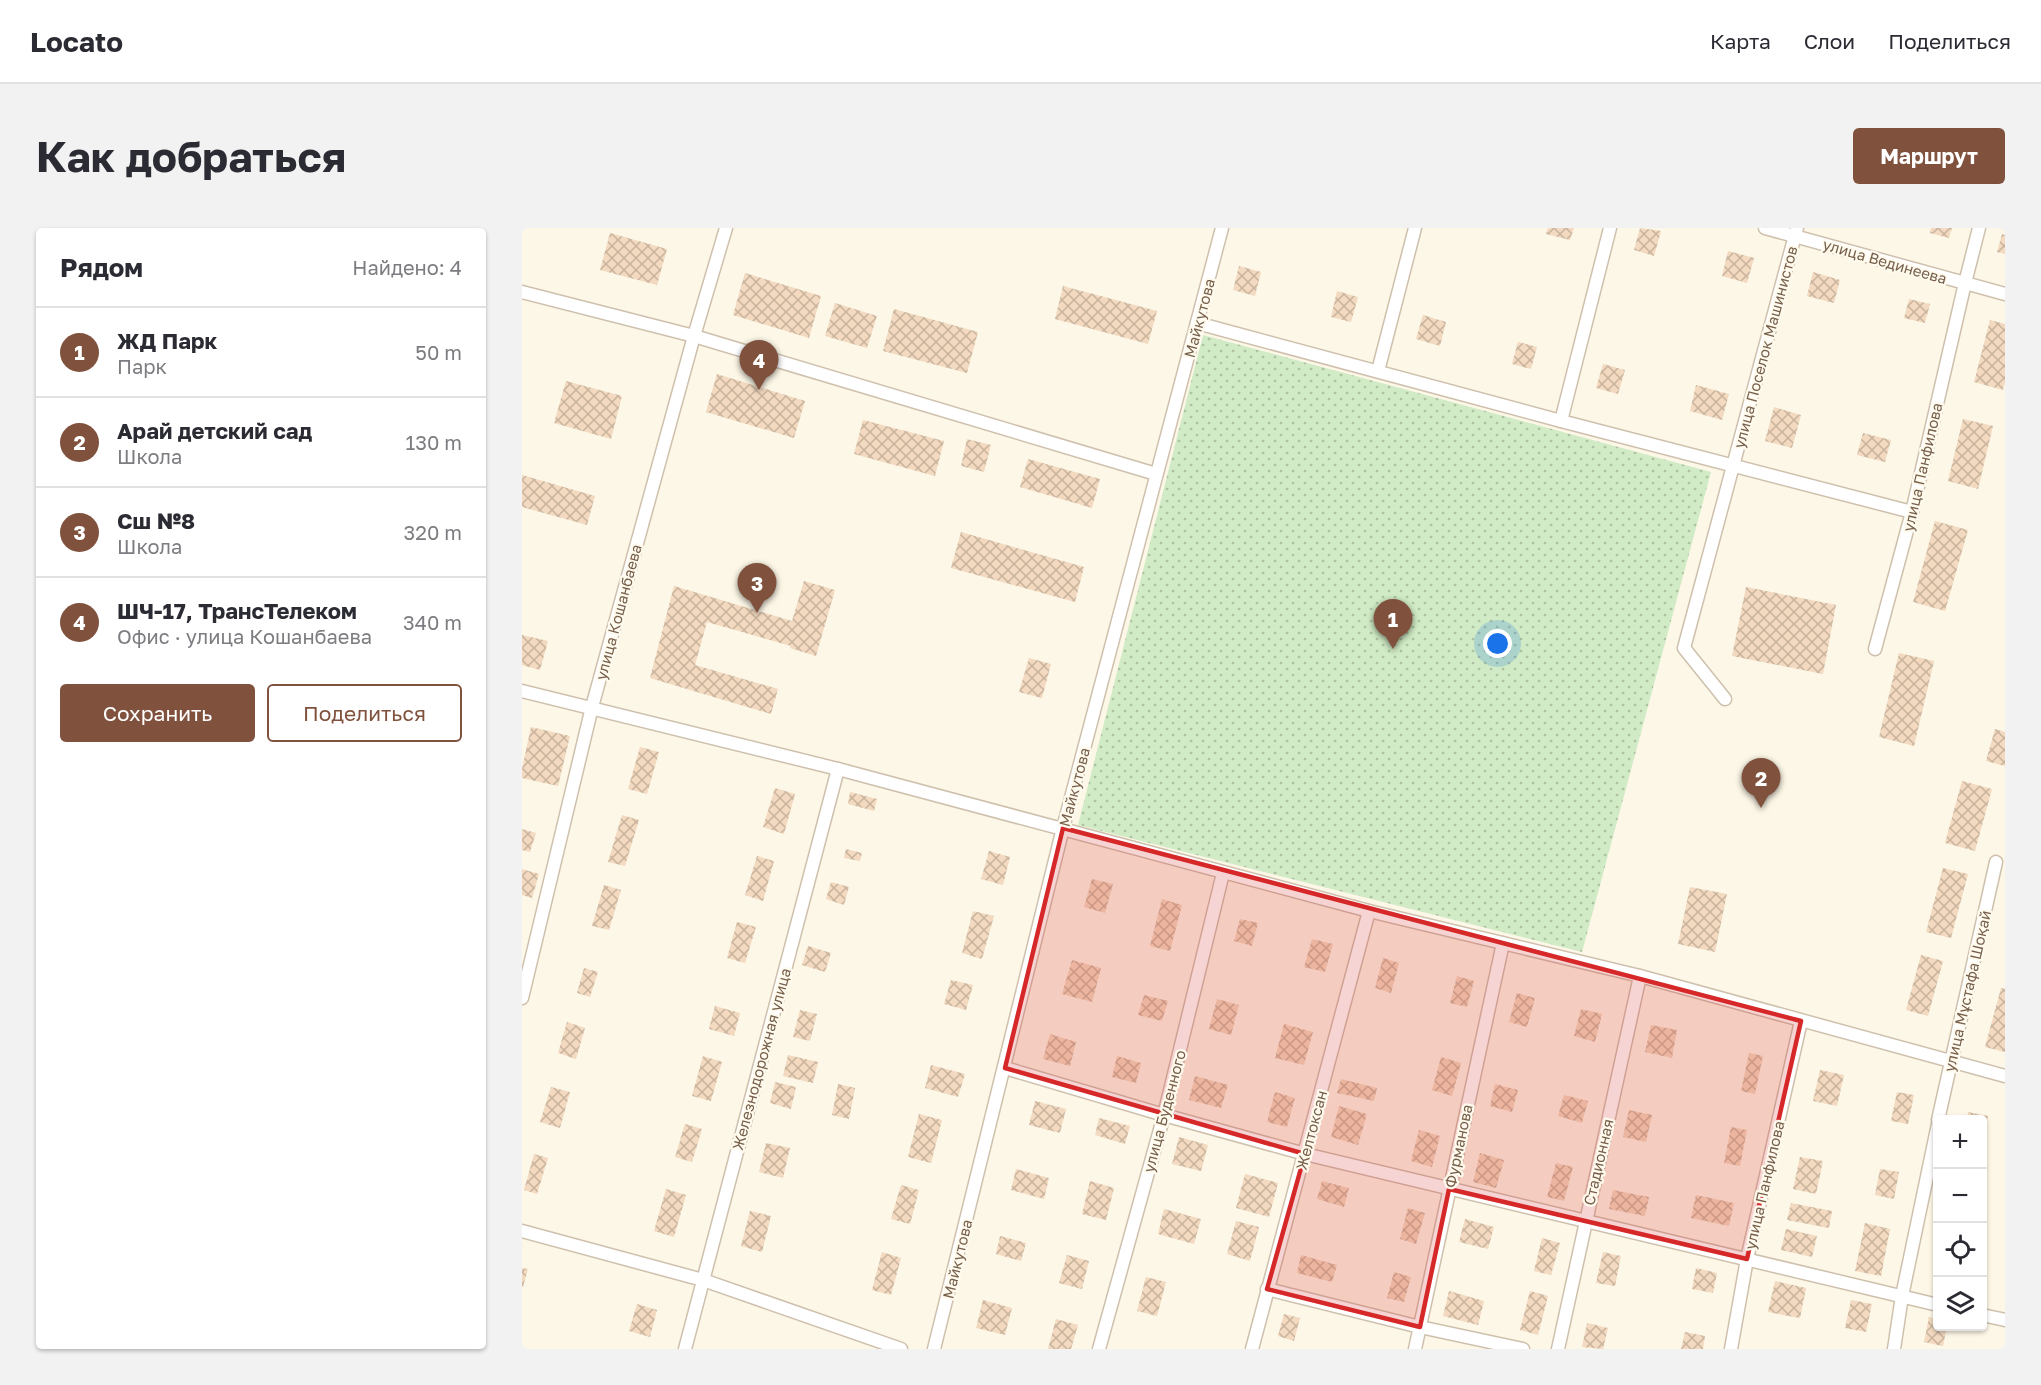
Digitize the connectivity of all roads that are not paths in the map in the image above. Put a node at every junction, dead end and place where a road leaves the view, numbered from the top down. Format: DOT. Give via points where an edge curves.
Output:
graph roads {
  1 [pos="726,228"];
  2 [pos="1222,228"];
  3 [pos="1415,228"];
  4 [pos="1610,228"];
  5 [pos="1765,228"];
  6 [pos="1979,228"];
  7 [pos="1796,232"];
  8 [pos="1965,283"];
  9 [pos="522,292"];
  10 [pos="2005,294"];
  11 [pos="1197,323"];
  12 [pos="694,336"];
  13 [pos="1378,371"];
  14 [pos="1562,421"];
  15 [pos="1733,466"];
  16 [pos="1156,474"];
  17 [pos="1912,512"];
  18 [pos="1875,649"];
  19 [pos="522,691"];
  20 [pos="1725,699"];
  21 [pos="592,707"];
  22 [pos="838,769"];
  23 [pos="1063,828"];
  24 [pos="1996,862"];
  25 [pos="1223,873"];
  26 [pos="1369,910"];
  27 [pos="1503,944"];
  28 [pos="1640,976"];
  29 [pos="522,998"];
  30 [pos="1801,1021"];
  31 [pos="1950,1062"];
  32 [pos="1005,1068"];
  33 [pos="2005,1076"];
  34 [pos="1164,1115"];
  35 [pos="1939,1115"];
  36 [pos="1933,1148"];
  37 [pos="1305,1154"];
  38 [pos="1449,1189"];
  39 [pos="1585,1220"];
  40 [pos="522,1231"];
  41 [pos="1747,1259"];
  42 [pos="703,1280"];
  43 [pos="1267,1289"];
  44 [pos="1902,1296"];
  45 [pos="1933,1304"];
  46 [pos="1987,1316"];
  47 [pos="2005,1320"];
  48 [pos="1420,1327"];
  49 [pos="685,1349"];
  50 [pos="901,1349"];
  51 [pos="934,1349"];
  52 [pos="1099,1349"];
  53 [pos="1252,1349"];
  54 [pos="1415,1349"];
  55 [pos="1523,1349"];
  56 [pos="1558,1349"];
  57 [pos="1731,1349"];
  58 [pos="1894,1349"];
  1 -- 12 [label="street, улица Кошанбаева"];
  2 -- 11 [label="street, Майкутова"];
  3 -- 13 [label="street"];
  4 -- 14 [label="street"];
  5 -- 7 [label="street, улица Вединеева"];
  6 -- 8 [label="street"];
  7 -- 8 [label="street, улица Вединеева"];
  7 -- 15 [label="street, улица Поселок Машинистов"];
  8 -- 10 [label="street, улица Вединеева"];
  8 -- 17 [label="street, улица Панфилова"];
  9 -- 12 [label="street"];
  11 -- 13 [label="street"];
  11 -- 16 [label="street, Майкутова"];
  12 -- 16 [label="street"];
  12 -- 21 [label="street, улица Кошанбаева"];
  13 -- 14 [label="street"];
  14 -- 15 [label="street"];
  15 -- 17 [label="street"];
  15 -- 20 [label="street, улица Поселок Машинистов" via="1684,648"];
  16 -- 23 [label="street, Майкутова"];
  17 -- 18 [label="street, улица Панфилова"];
  19 -- 21 [label="street"];
  21 -- 22 [label="street"];
  21 -- 29 [label="street, улица Кошанбаева"];
  22 -- 23 [label="street"];
  22 -- 42 [label="street, Железнодорожная улица"];
  23 -- 25 [label="street"];
  23 -- 32 [label="street, Майкутова"];
  24 -- 31 [label="street, улица Мұстафа Шоқай"];
  25 -- 26 [label="street"];
  25 -- 34 [label="street, улица Буденного"];
  26 -- 27 [label="street"];
  26 -- 37 [label="street, Желтоксан"];
  27 -- 28 [label="street"];
  27 -- 38 [label="street, Фурманова"];
  28 -- 30 [label="street"];
  28 -- 39 [label="street, Стадионная"];
  30 -- 31 [label="street"];
  30 -- 41 [label="street, улица Панфилова"];
  31 -- 33 [label="street"];
  31 -- 35 [label="street, улица Мұстафа Шоқай"];
  32 -- 34 [label="street"];
  32 -- 51 [label="street, Майкутова"];
  34 -- 37 [label="street"];
  34 -- 52 [label="street, улица Буденного"];
  36 -- 44 [label="street"];
  37 -- 38 [label="street"];
  37 -- 43 [label="street, Желтоксан"];
  38 -- 39 [label="street"];
  38 -- 48 [label="street, Фурманова"];
  39 -- 41 [label="street"];
  39 -- 56 [label="street, Стадионная"];
  40 -- 42 [label="street"];
  41 -- 44 [label="street"];
  41 -- 57 [label="street, улица Панфилова"];
  42 -- 49 [label="street, Железнодорожная улица"];
  42 -- 50 [label="street"];
  43 -- 48 [label="street"];
  43 -- 53 [label="street, Желтоксан"];
  44 -- 45 [label="street"];
  44 -- 58 [label="street"];
  46 -- 47 [label="street"];
  48 -- 54 [label="street, Фурманова"];
  48 -- 55 [label="street"];
}
